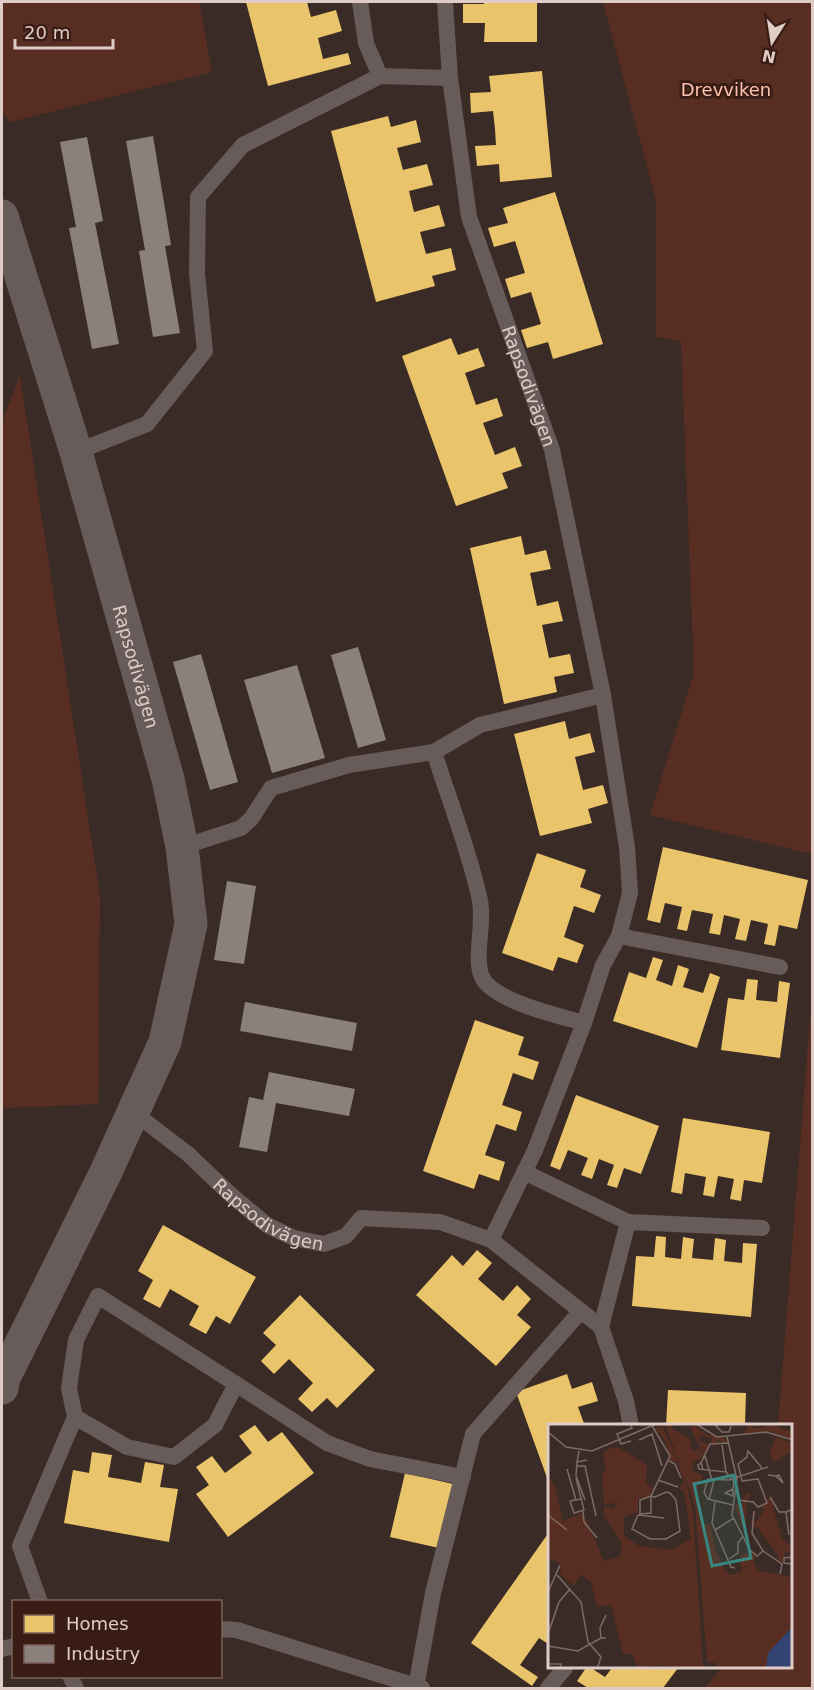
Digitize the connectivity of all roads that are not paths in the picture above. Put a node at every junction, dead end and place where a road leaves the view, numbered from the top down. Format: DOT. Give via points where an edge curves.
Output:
graph roads {
  1 [pos="360,2"];
  2 [pos="445,2"];
  3 [pos="380,76"];
  4 [pos="450,78"];
  5 [pos="2,216"];
  6 [pos="76,452"];
  7 [pos="603,695"];
  8 [pos="434,752"];
  9 [pos="182,847"];
  10 [pos="620,936"];
  11 [pos="780,967"];
  12 [pos="584,1023"];
  13 [pos="133,1112"];
  14 [pos="524,1172"];
  15 [pos="628,1222"];
  16 [pos="762,1228"];
  17 [pos="491,1240"];
  18 [pos="581,1311"];
  19 [pos="602,1327"];
  20 [pos="236,1384"];
  21 [pos="2,1388"];
  22 [pos="75,1417"];
  23 [pos="631,1424"];
  24 [pos="463,1477"];
  25 [pos="39,1600"];
  26 [pos="222,1629"];
  27 [pos="564,1669"];
  28 [pos="419,1688"];
  29 [pos="548,1689"];
  1 -- 3 [label="lane" via="366,43"];
  2 -- 4 [label="lane, Rapsodivägen"];
  3 -- 4 [label="lane"];
  3 -- 6 [label="lane" via="243,145 198,197 197,274 206,351 147,424"];
  4 -- 7 [label="lane, Rapsodivägen" via="469,217 552,450"];
  5 -- 6 [label="street, Rapsodivägen"];
  6 -- 9 [label="street, Rapsodivägen" via="168,779"];
  7 -- 8 [label="lane" via="480,725"];
  7 -- 10 [label="lane, Rapsodivägen" via="627,847 630,893"];
  8 -- 9 [label="lane" via="349,765 271,788 241,828"];
  8 -- 12 [label="lane" via="480,897 483,927 478,957 482,978 495,990 528,1006"];
  9 -- 13 [label="street, Rapsodivägen" via="190,924 165,1042"];
  10 -- 11 [label="lane"];
  10 -- 12 [label="lane, Rapsodivägen" via="603,965"];
  12 -- 14 [label="lane, Rapsodivägen"];
  13 -- 17 [label="lane, Rapsodivägen" via="188,1154 267,1225 294,1238 324,1245 346,1236 361,1218 440,1222"];
  13 -- 21 [label="street, Rapsodivägen"];
  14 -- 15 [label="lane"];
  14 -- 17 [label="lane, Rapsodivägen"];
  15 -- 16 [label="lane"];
  15 -- 19 [label="lane"];
  17 -- 18 [label="lane, Rapsodivägen"];
  18 -- 19 [label="lane, Rapsodivägen"];
  18 -- 24 [label="lane" via="473,1434"];
  19 -- 23 [label="lane"];
  20 -- 22 [label="lane" via="215,1425 174,1457 127,1447"];
  20 -- 22 [label="lane" via="98,1296 76,1340 69,1388"];
  20 -- 24 [label="lane" via="327,1443 370,1459"];
  22 -- 25 [label="lane" via="20,1546"];
  24 -- 28 [label="lane" via="433,1593"];
  26 -- 28 [label="lane" via="237,1630"];
  27 -- 29 [label="lane"];
}
